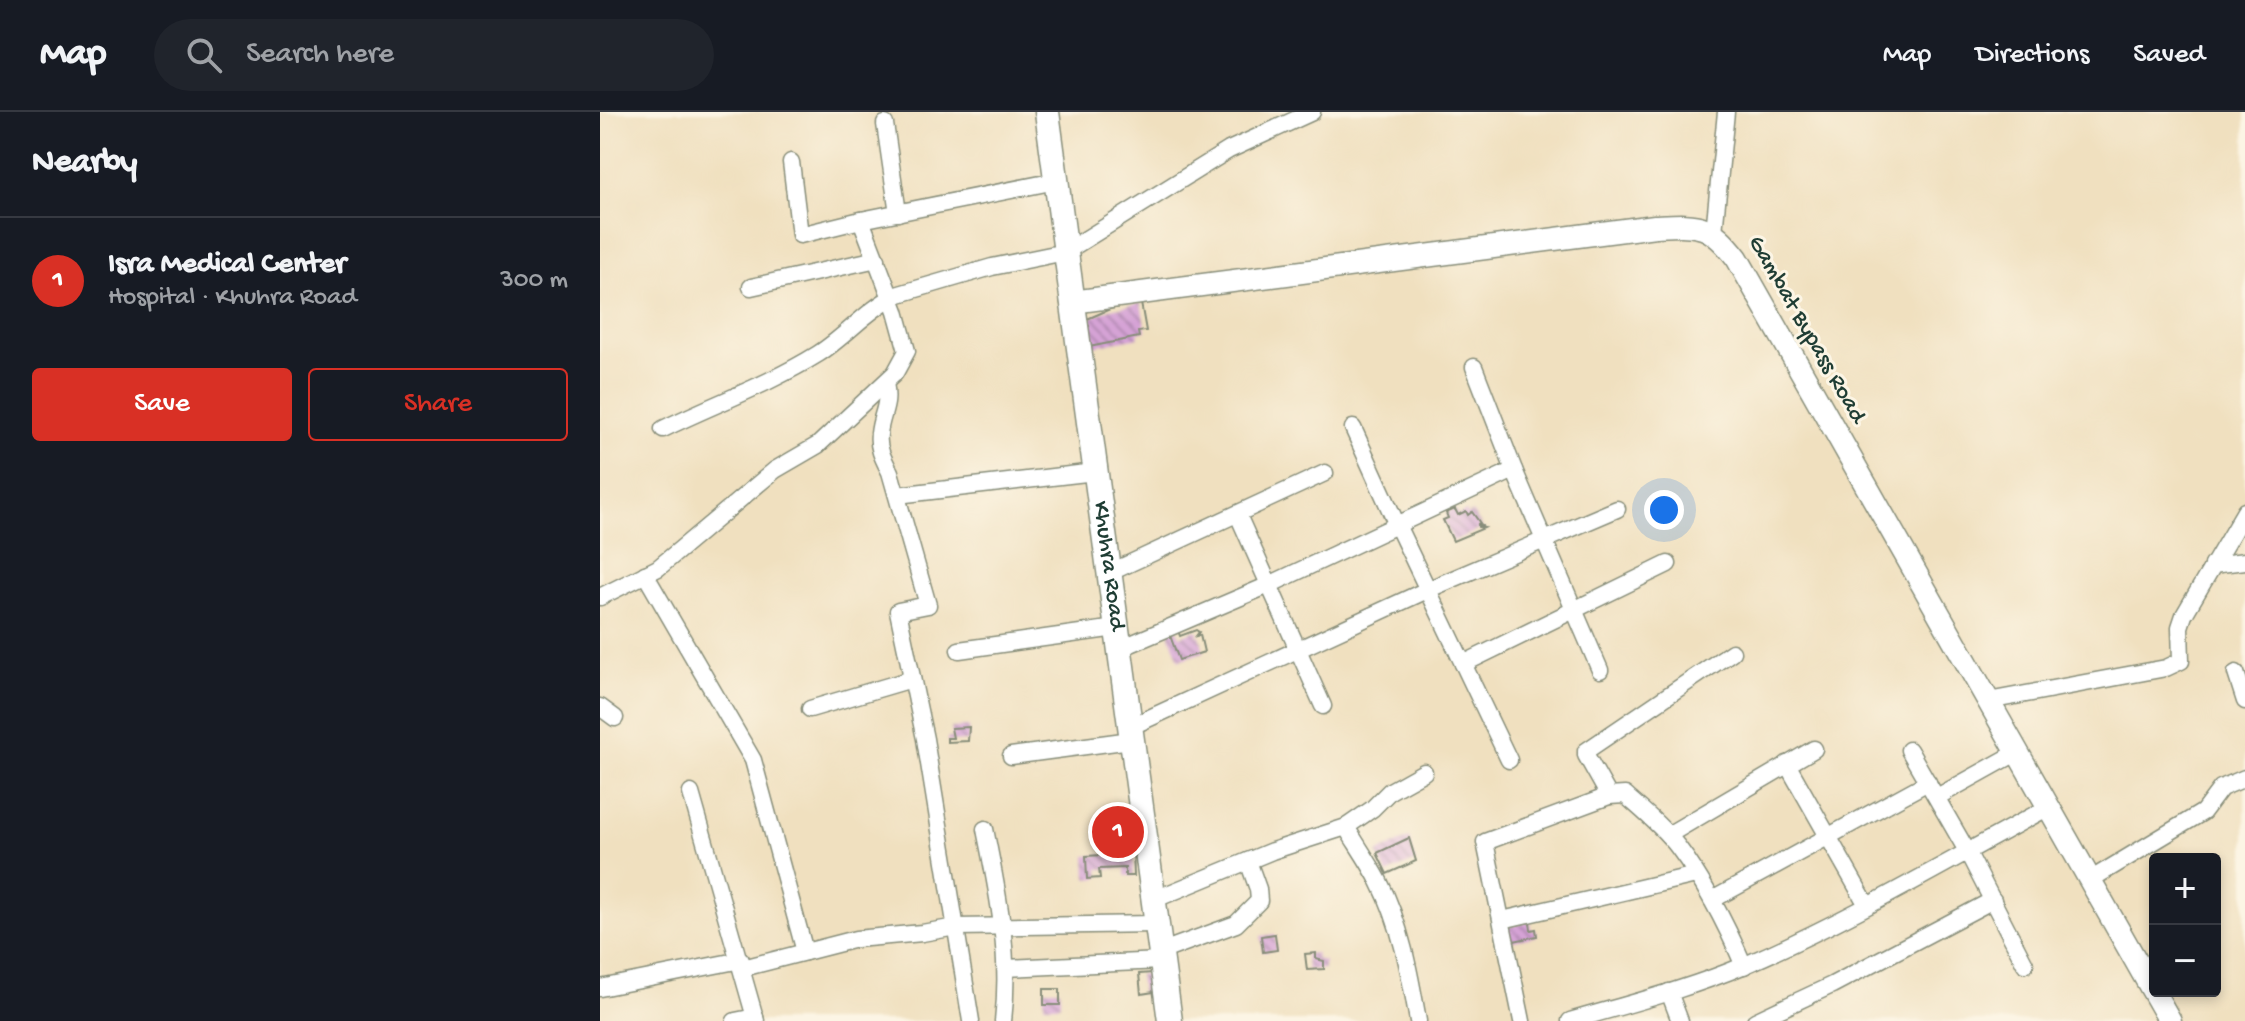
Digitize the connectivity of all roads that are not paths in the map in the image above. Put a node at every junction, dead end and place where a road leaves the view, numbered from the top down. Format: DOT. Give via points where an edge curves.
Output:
graph roads {
  1 [pos="1047,112"];
  2 [pos="1312,112"];
  3 [pos="1726,112"];
  4 [pos="885,124"];
  5 [pos="791,162"];
  6 [pos="1056,181"];
  7 [pos="898,213"];
  8 [pos="861,220"];
  9 [pos="1714,232"];
  10 [pos="1065,252"];
  11 [pos="877,259"];
  12 [pos="751,287"];
  13 [pos="891,297"];
  14 [pos="1072,302"];
  15 [pos="1474,367"];
  16 [pos="885,383"];
  17 [pos="1353,428"];
  18 [pos="663,429"];
  19 [pos="1514,470"];
  20 [pos="1095,472"];
  21 [pos="1325,473"];
  22 [pos="897,495"];
  23 [pos="1617,509"];
  24 [pos="2245,511"];
  25 [pos="1238,515"];
  26 [pos="1397,525"];
  27 [pos="1545,541"];
  28 [pos="2245,561"];
  29 [pos="1668,564"];
  30 [pos="2212,565"];
  31 [pos="1109,573"];
  32 [pos="645,574"];
  33 [pos="1269,585"];
  34 [pos="1427,590"];
  35 [pos="600,597"];
  36 [pos="1574,609"];
  37 [pos="1118,638"];
  38 [pos="959,650"];
  39 [pos="1298,651"];
  40 [pos="1732,652"];
  41 [pos="1463,664"];
  42 [pos="1600,670"];
  43 [pos="2236,673"];
  44 [pos="912,679"];
  45 [pos="1988,701"];
  46 [pos="2245,701"];
  47 [pos="1323,706"];
  48 [pos="600,707"];
  49 [pos="810,709"];
  50 [pos="600,724"];
  51 [pos="1131,734"];
  52 [pos="1814,749"];
  53 [pos="1909,750"];
  54 [pos="2018,752"];
  55 [pos="1011,756"];
  56 [pos="1509,760"];
  57 [pos="1787,764"];
  58 [pos="1424,772"];
  59 [pos="2245,778"];
  60 [pos="1932,790"];
  61 [pos="691,793"];
  62 [pos="1609,796"];
  63 [pos="2049,807"];
  64 [pos="1346,827"];
  65 [pos="985,829"];
  66 [pos="1668,835"];
  67 [pos="1829,835"];
  68 [pos="1967,851"];
  69 [pos="1248,861"];
  70 [pos="1696,875"];
  71 [pos="2090,880"];
  72 [pos="1712,900"];
  73 [pos="1993,900"];
  74 [pos="1867,905"];
  75 [pos="1155,912"];
  76 [pos="1502,920"];
  77 [pos="1002,924"];
  78 [pos="956,927"];
  79 [pos="805,952"];
  80 [pos="1161,957"];
  81 [pos="742,964"];
  82 [pos="2025,964"];
  83 [pos="1744,966"];
  84 [pos="1006,968"];
  85 [pos="600,988"];
  86 [pos="1669,992"];
  87 [pos="756,1019"];
  88 [pos="735,1021"];
  89 [pos="971,1021"];
  90 [pos="1003,1021"];
  91 [pos="1170,1021"];
  92 [pos="1418,1021"];
  93 [pos="1522,1021"];
  94 [pos="1570,1021"];
  95 [pos="1680,1021"];
  96 [pos="1755,1021"];
  97 [pos="2170,1021"];
  1 -- 6 [label="main road, Khuhra Road"];
  2 -- 10 [label="street" via="1229,150"];
  3 -- 9 [label="street"];
  4 -- 7 [label="street"];
  5 -- 8 [label="street" via="800,235"];
  6 -- 7 [label="street"];
  6 -- 10 [label="main road, Khuhra Road"];
  7 -- 8 [label="street"];
  8 -- 11 [label="street"];
  9 -- 14 [label="street, Gambat Bypass Road" via="1689,225 1655,226"];
  9 -- 45 [label="street, Gambat Bypass Road" via="1737,258"];
  10 -- 13 [label="street"];
  10 -- 14 [label="main road, Khuhra Road"];
  11 -- 12 [label="street"];
  11 -- 13 [label="street"];
  13 -- 16 [label="street" via="907,351"];
  13 -- 18 [label="street" via="807,360"];
  14 -- 20 [label="main road, Khuhra Road"];
  15 -- 19 [label="street"];
  16 -- 22 [label="street" via="888,405 880,451"];
  16 -- 32 [label="street" via="818,445 775,470"];
  17 -- 26 [label="street"];
  19 -- 26 [label="street"];
  19 -- 27 [label="street"];
  20 -- 22 [label="street"];
  20 -- 31 [label="main road, Khuhra Road"];
  21 -- 25 [label="street"];
  22 -- 44 [label="street" via="928,605 898,611"];
  23 -- 27 [label="street"];
  24 -- 30 [label="street"];
  25 -- 31 [label="street"];
  25 -- 33 [label="street"];
  26 -- 33 [label="street"];
  26 -- 34 [label="street"];
  27 -- 34 [label="street"];
  27 -- 36 [label="street"];
  28 -- 30 [label="street"];
  29 -- 36 [label="street"];
  30 -- 45 [label="street" via="2184,615 2181,661 2173,666"];
  31 -- 37 [label="main road, Khuhra Road"];
  32 -- 35 [label="street"];
  32 -- 79 [label="street" via="753,760"];
  33 -- 37 [label="street"];
  33 -- 39 [label="street"];
  34 -- 39 [label="street"];
  34 -- 41 [label="street"];
  36 -- 41 [label="street"];
  36 -- 42 [label="street"];
  37 -- 38 [label="street"];
  37 -- 51 [label="main road, Khuhra Road"];
  39 -- 47 [label="street"];
  39 -- 51 [label="street"];
  40 -- 62 [label="street" via="1586,751"];
  41 -- 56 [label="street"];
  43 -- 46 [label="street"];
  44 -- 49 [label="street"];
  44 -- 78 [label="street"];
  45 -- 54 [label="street, Gambat Bypass Road"];
  48 -- 50 [label="street" via="615,718"];
  51 -- 55 [label="street"];
  51 -- 75 [label="main road, Khuhra Road"];
  52 -- 57 [label="street"];
  53 -- 60 [label="street"];
  54 -- 60 [label="street"];
  54 -- 63 [label="street, Gambat Bypass Road"];
  57 -- 66 [label="street"];
  57 -- 67 [label="street"];
  58 -- 64 [label="street" via="1390,791"];
  59 -- 71 [label="street" via="2221,788 2203,812"];
  60 -- 67 [label="street"];
  60 -- 68 [label="street"];
  61 -- 81 [label="street"];
  62 -- 66 [label="street" via="1625,795"];
  62 -- 76 [label="street" via="1485,842"];
  63 -- 68 [label="street"];
  63 -- 71 [label="street, Gambat Bypass Road"];
  64 -- 69 [label="street"];
  64 -- 92 [label="street" via="1391,907"];
  65 -- 77 [label="street"];
  66 -- 70 [label="street"];
  67 -- 72 [label="street"];
  67 -- 74 [label="street"];
  68 -- 73 [label="street"];
  68 -- 74 [label="street"];
  69 -- 75 [label="street"];
  69 -- 80 [label="street" via="1259,901 1243,919"];
  70 -- 72 [label="street"];
  70 -- 76 [label="street"];
  71 -- 97 [label="street, Gambat Bypass Road"];
  72 -- 83 [label="street"];
  73 -- 82 [label="street"];
  73 -- 96 [label="street"];
  74 -- 83 [label="street"];
  75 -- 77 [label="street"];
  75 -- 80 [label="main road, Khuhra Road"];
  76 -- 93 [label="street"];
  77 -- 78 [label="street"];
  77 -- 84 [label="street"];
  78 -- 79 [label="street" via="856,939"];
  78 -- 89 [label="street"];
  79 -- 81 [label="street"];
  80 -- 84 [label="street"];
  80 -- 91 [label="main road, Khuhra Road"];
  81 -- 85 [label="street"];
  81 -- 87 [label="street"];
  83 -- 86 [label="street"];
  84 -- 90 [label="street"];
  86 -- 94 [label="street"];
  86 -- 95 [label="street"];
  87 -- 88 [label="street"];
}
